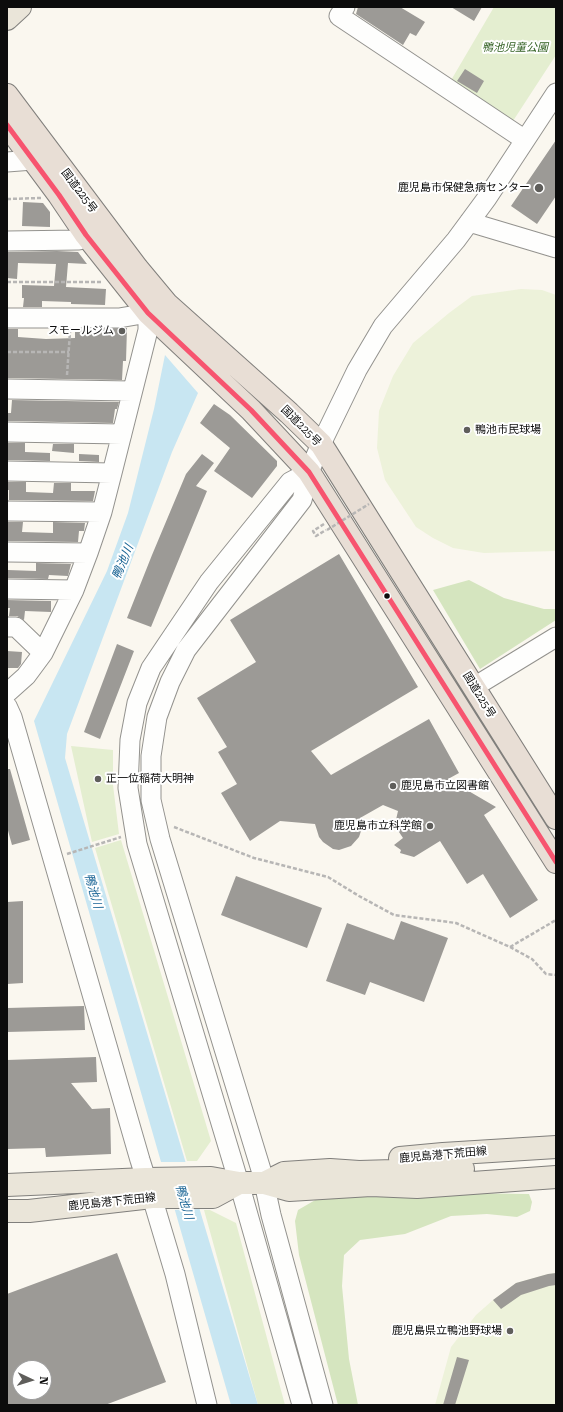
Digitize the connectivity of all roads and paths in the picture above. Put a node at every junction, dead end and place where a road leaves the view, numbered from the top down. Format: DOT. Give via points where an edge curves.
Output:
graph roads {
  1 [pos="20,7"];
  2 [pos="345,7"];
  3 [pos="7,18"];
  4 [pos="7,94"];
  5 [pos="554,100"];
  6 [pos="7,125"];
  7 [pos="525,140"];
  8 [pos="33,160"];
  9 [pos="7,162"];
  10 [pos="46,198"];
  11 [pos="7,199"];
  12 [pos="469,222"];
  13 [pos="86,235"];
  14 [pos="7,241"];
  15 [pos="556,248"];
  16 [pos="7,282"];
  17 [pos="104,282"];
  18 [pos="148,313"];
  19 [pos="7,318"];
  20 [pos="71,318"];
  21 [pos="7,352"];
  22 [pos="69,352"];
  23 [pos="7,389"];
  24 [pos="67,390"];
  25 [pos="132,391"];
  26 [pos="7,432"];
  27 [pos="122,434"];
  28 [pos="321,444"];
  29 [pos="7,471"];
  30 [pos="309,472"];
  31 [pos="112,474"];
  32 [pos="369,504"];
  33 [pos="7,511"];
  34 [pos="102,512"];
  35 [pos="324,523"];
  36 [pos="7,552"];
  37 [pos="88,553"];
  38 [pos="7,589"];
  39 [pos="74,590"];
  40 [pos="7,627"];
  41 [pos="556,637"];
  42 [pos="43,653"];
  43 [pos="474,687"];
  44 [pos="7,693"];
  45 [pos="7,706"];
  46 [pos="556,818"];
  47 [pos="172,827"];
  48 [pos="124,836"];
  49 [pos="64,855"];
  50 [pos="556,862"];
  51 [pos="556,920"];
  52 [pos="510,947"];
  53 [pos="556,975"];
  54 [pos="556,1147"];
  55 [pos="556,1163"];
  56 [pos="330,1170"];
  57 [pos="456,1170"];
  58 [pos="556,1177"];
  59 [pos="264,1183"];
  60 [pos="239,1184"];
  61 [pos="7,1185"];
  62 [pos="371,1185"];
  63 [pos="149,1188"];
  64 [pos="7,1211"];
  65 [pos="207,1405"];
  66 [pos="302,1405"];
  67 [pos="323,1405"];
  1 -- 3 [label="main road"];
  2 -- 7 [label="street" via="339,16"];
  4 -- 28 [label="highway, 国道225号" via="137,268 167,304 286,409"];
  5 -- 7 [label="street"];
  6 -- 8 [label="highway, 国道225号"];
  7 -- 12 [label="street"];
  8 -- 9 [label="street"];
  8 -- 13 [label="highway, 国道225号"];
  10 -- 11 [label="path"];
  12 -- 15 [label="street"];
  12 -- 28 [label="street" via="383,326 357,370"];
  13 -- 14 [label="street" via="79,240"];
  13 -- 18 [label="highway, 国道225号"];
  16 -- 17 [label="path"];
  18 -- 20 [label="street" via="119,318"];
  18 -- 25 [label="street" via="148,330"];
  18 -- 30 [label="highway, 国道225号" via="252,410"];
  19 -- 20 [label="street"];
  20 -- 22 [label="path"];
  21 -- 22 [label="path"];
  22 -- 24 [label="path"];
  23 -- 24 [label="street"];
  24 -- 25 [label="street"];
  25 -- 27 [label="street"];
  26 -- 27 [label="street"];
  27 -- 31 [label="street"];
  28 -- 30 [label="street"];
  28 -- 43 [label="highway, 国道225号"];
  29 -- 31 [label="street"];
  30 -- 50 [label="highway, 国道225号"];
  30 -- 59 [label="street" via="302,500 186,650 157,716 151,756 151,800 160,839"];
  30 -- 60 [label="street" via="290,482 209,582 176,629 151,668 137,703 130,740 128,788 137,844"];
  31 -- 34 [label="street"];
  32 -- 35 [label="path, bridge" via="316,536 313,531"];
  33 -- 34 [label="street"];
  34 -- 37 [label="street"];
  36 -- 37 [label="street"];
  37 -- 39 [label="street"];
  38 -- 39 [label="street"];
  39 -- 42 [label="street"];
  40 -- 42 [label="street" via="16,627"];
  41 -- 43 [label="street"];
  42 -- 44 [label="street" via="26,676"];
  43 -- 46 [label="highway, 国道225号"];
  45 -- 63 [label="street"];
  47 -- 52 [label="path" via="254,858 328,877 394,915 456,923"];
  48 -- 49 [label="path"];
  51 -- 52 [label="path"];
  52 -- 53 [label="path" via="532,959 546,974"];
  54 -- 56 [label="main road, 鹿児島港下荒田線" via="360,1162"];
  55 -- 57 [label="main road, 鹿児島港下荒田線"];
  56 -- 57 [label="main road, 鹿児島港下荒田線"];
  56 -- 59 [label="main road, 鹿児島港下荒田線" via="284,1173"];
  57 -- 62 [label="main road, 鹿児島港下荒田線"];
  58 -- 62 [label="main road, 鹿児島港下荒田線" via="416,1187"];
  59 -- 60 [label="main road, 鹿児島港下荒田線"];
  59 -- 62 [label="main road, 鹿児島港下荒田線" via="289,1190"];
  59 -- 67 [label="street"];
  60 -- 63 [label="main road, 鹿児島港下荒田線"];
  60 -- 66 [label="street"];
  61 -- 63 [label="main road, 鹿児島港下荒田線"];
  63 -- 64 [label="main road, 鹿児島港下荒田線" via="29,1210"];
  63 -- 65 [label="street" via="175,1274"];
}
